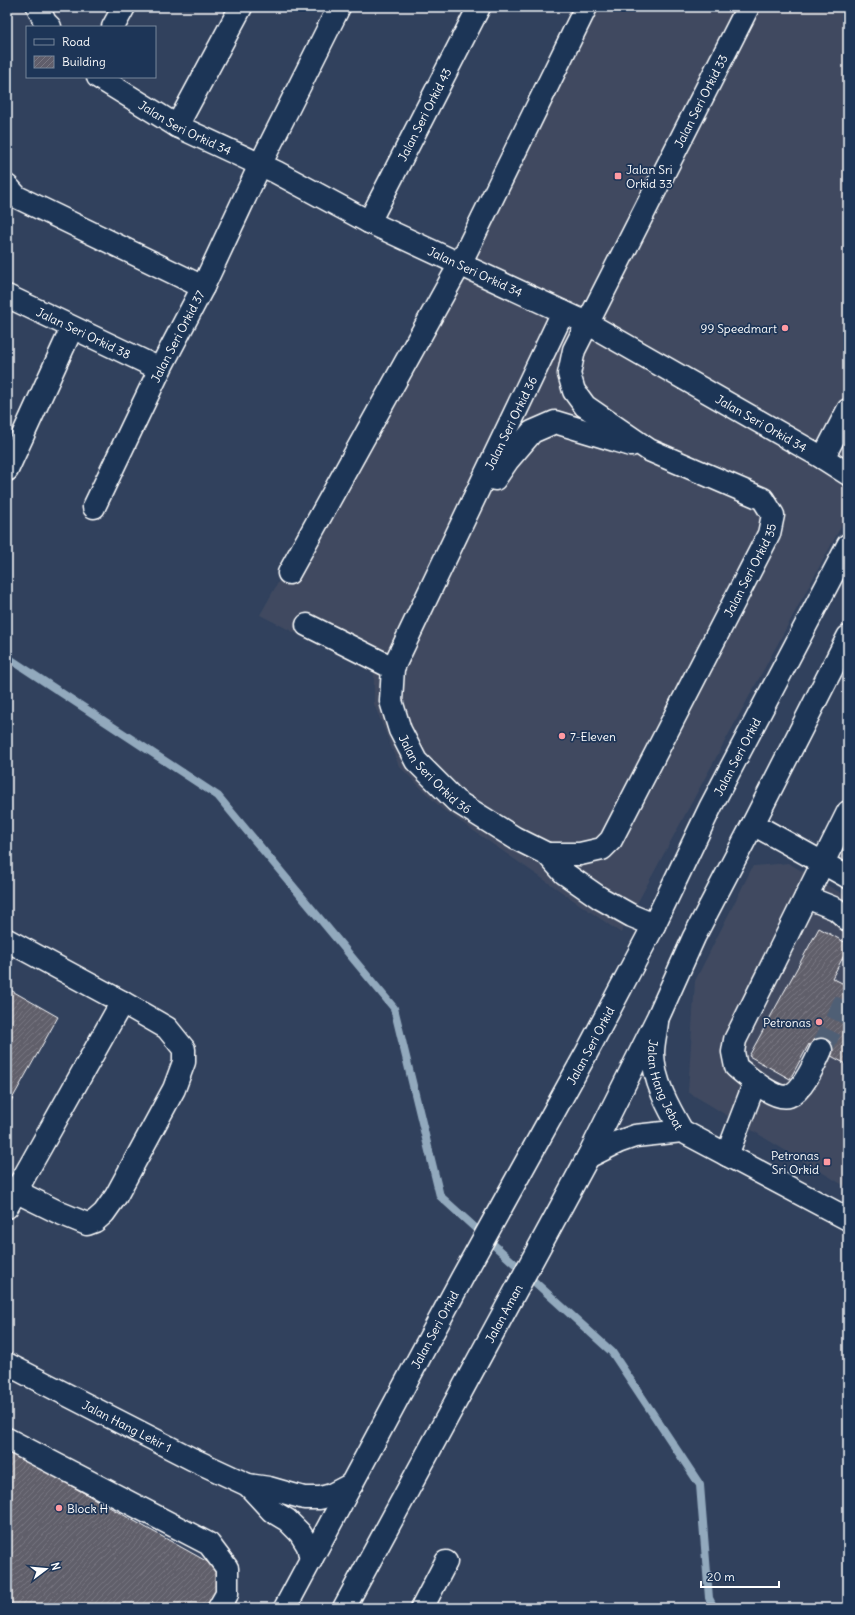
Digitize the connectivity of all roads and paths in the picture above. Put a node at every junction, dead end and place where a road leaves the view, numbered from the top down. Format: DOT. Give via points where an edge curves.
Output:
graph roads {
  1 [pos="38,7"];
  2 [pos="124,7"];
  3 [pos="241,7"];
  4 [pos="339,7"];
  5 [pos="479,7"];
  6 [pos="586,7"];
  7 [pos="748,7"];
  8 [pos="49,26"];
  9 [pos="114,26"];
  10 [pos="100,78"];
  11 [pos="177,126"];
  12 [pos="260,165"];
  13 [pos="7,186"];
  14 [pos="369,222"];
  15 [pos="460,264"];
  16 [pos="203,287"];
  17 [pos="7,296"];
  18 [pos="563,312"];
  19 [pos="587,323"];
  20 [pos="72,328"];
  21 [pos="160,369"];
  22 [pos="848,410"];
  23 [pos="649,450"];
  24 [pos="823,458"];
  25 [pos="7,470"];
  26 [pos="848,474"];
  27 [pos="94,507"];
  28 [pos="458,534"];
  29 [pos="848,545"];
  30 [pos="289,573"];
  31 [pos="307,625"];
  32 [pos="848,637"];
  33 [pos="393,668"];
  34 [pos="848,812"];
  35 [pos="753,824"];
  36 [pos="547,854"];
  37 [pos="822,864"];
  38 [pos="848,877"];
  39 [pos="806,897"];
  40 [pos="848,920"];
  41 [pos="654,925"];
  42 [pos="7,940"];
  43 [pos="122,1002"];
  44 [pos="658,1017"];
  45 [pos="821,1050"];
  46 [pos="755,1082"];
  47 [pos="682,1131"];
  48 [pos="727,1155"];
  49 [pos="588,1157"];
  50 [pos="10,1195"];
  51 [pos="848,1219"];
  52 [pos="7,1364"];
  53 [pos="7,1439"];
  54 [pos="352,1484"];
  55 [pos="248,1485"];
  56 [pos="311,1560"];
  57 [pos="446,1562"];
  58 [pos="219,1608"];
  59 [pos="285,1608"];
  60 [pos="344,1608"];
  61 [pos="422,1608"];
  1 -- 8 [label="street"];
  2 -- 9 [label="street"];
  3 -- 11 [label="street"];
  4 -- 12 [label="street, Jalan Seri Orkid 37"];
  5 -- 14 [label="street, Jalan Seri Orkid 43"];
  6 -- 15 [label="street"];
  7 -- 19 [label="street, Jalan Seri Orkid 33"];
  10 -- 11 [label="street, Jalan Seri Orkid 34"];
  11 -- 12 [label="street, Jalan Seri Orkid 34"];
  12 -- 14 [label="street, Jalan Seri Orkid 34"];
  12 -- 16 [label="street, Jalan Seri Orkid 37"];
  13 -- 16 [label="street" via="17,197"];
  14 -- 15 [label="street, Jalan Seri Orkid 34"];
  15 -- 18 [label="street, Jalan Seri Orkid 34"];
  15 -- 30 [label="street"];
  16 -- 21 [label="street, Jalan Seri Orkid 37"];
  17 -- 20 [label="street, Jalan Seri Orkid 38"];
  18 -- 19 [label="street, Jalan Seri Orkid 34"];
  18 -- 28 [label="street, Jalan Seri Orkid 36"];
  19 -- 23 [label="street, Jalan Seri Orkid 35" via="574,350 568,374 574,391 585,406"];
  19 -- 24 [label="street, Jalan Seri Orkid 34"];
  20 -- 21 [label="street, Jalan Seri Orkid 38"];
  20 -- 25 [label="street"];
  21 -- 27 [label="street, Jalan Seri Orkid 37"];
  22 -- 24 [label="street"];
  23 -- 28 [label="street, Jalan Seri Orkid 36" via="555,422 532,432 508,460"];
  23 -- 36 [label="street, Jalan Seri Orkid 35" via="763,499 772,515 769,534 611,840 602,849 580,854"];
  24 -- 26 [label="street, Jalan Seri Orkid 34"];
  28 -- 33 [label="street, Jalan Seri Orkid 36"];
  29 -- 41 [label="street, Jalan Seri Orkid" via="711,806"];
  31 -- 33 [label="street"];
  32 -- 35 [label="street"];
  33 -- 36 [label="street, Jalan Seri Orkid 36" via="391,701 400,730 416,761 456,801 515,838"];
  34 -- 37 [label="street"];
  35 -- 37 [label="street"];
  35 -- 44 [label="street" via="694,937"];
  36 -- 41 [label="street, Jalan Seri Orkid 36" via="564,873 600,898"];
  37 -- 38 [label="street"];
  37 -- 39 [label="street"];
  39 -- 40 [label="street" via="836,909"];
  39 -- 46 [label="street" via="735,1040 733,1052 736,1067"];
  41 -- 54 [label="street, Jalan Seri Orkid"];
  42 -- 43 [label="street"];
  43 -- 50 [label="street"];
  43 -- 50 [label="street" via="167,1028 184,1049 184,1062 174,1089 116,1196 104,1213 87,1224"];
  44 -- 47 [label="street, Jalan Hang Jebat" via="653,1053 658,1079 671,1112"];
  44 -- 49 [label="street, Jalan Aman"];
  45 -- 46 [label="street" via="798,1090 789,1097 777,1096"];
  46 -- 48 [label="street"];
  47 -- 48 [label="street, Jalan Hang Jebat"];
  47 -- 49 [label="street" via="635,1136"];
  48 -- 51 [label="street, Jalan Hang Jebat"];
  49 -- 60 [label="street, Jalan Aman"];
  52 -- 55 [label="street, Jalan Hang Lekir 1"];
  53 -- 58 [label="street" via="209,1544 227,1568 227,1594"];
  54 -- 55 [label="street, Jalan Hang Lekir 1" via="320,1498 304,1498"];
  54 -- 56 [label="street, Jalan Seri Orkid"];
  55 -- 56 [label="street, Jalan Hang Lekir 1" via="272,1511 287,1520 300,1533 308,1546"];
  56 -- 59 [label="street"];
  57 -- 61 [label="street"];
}
